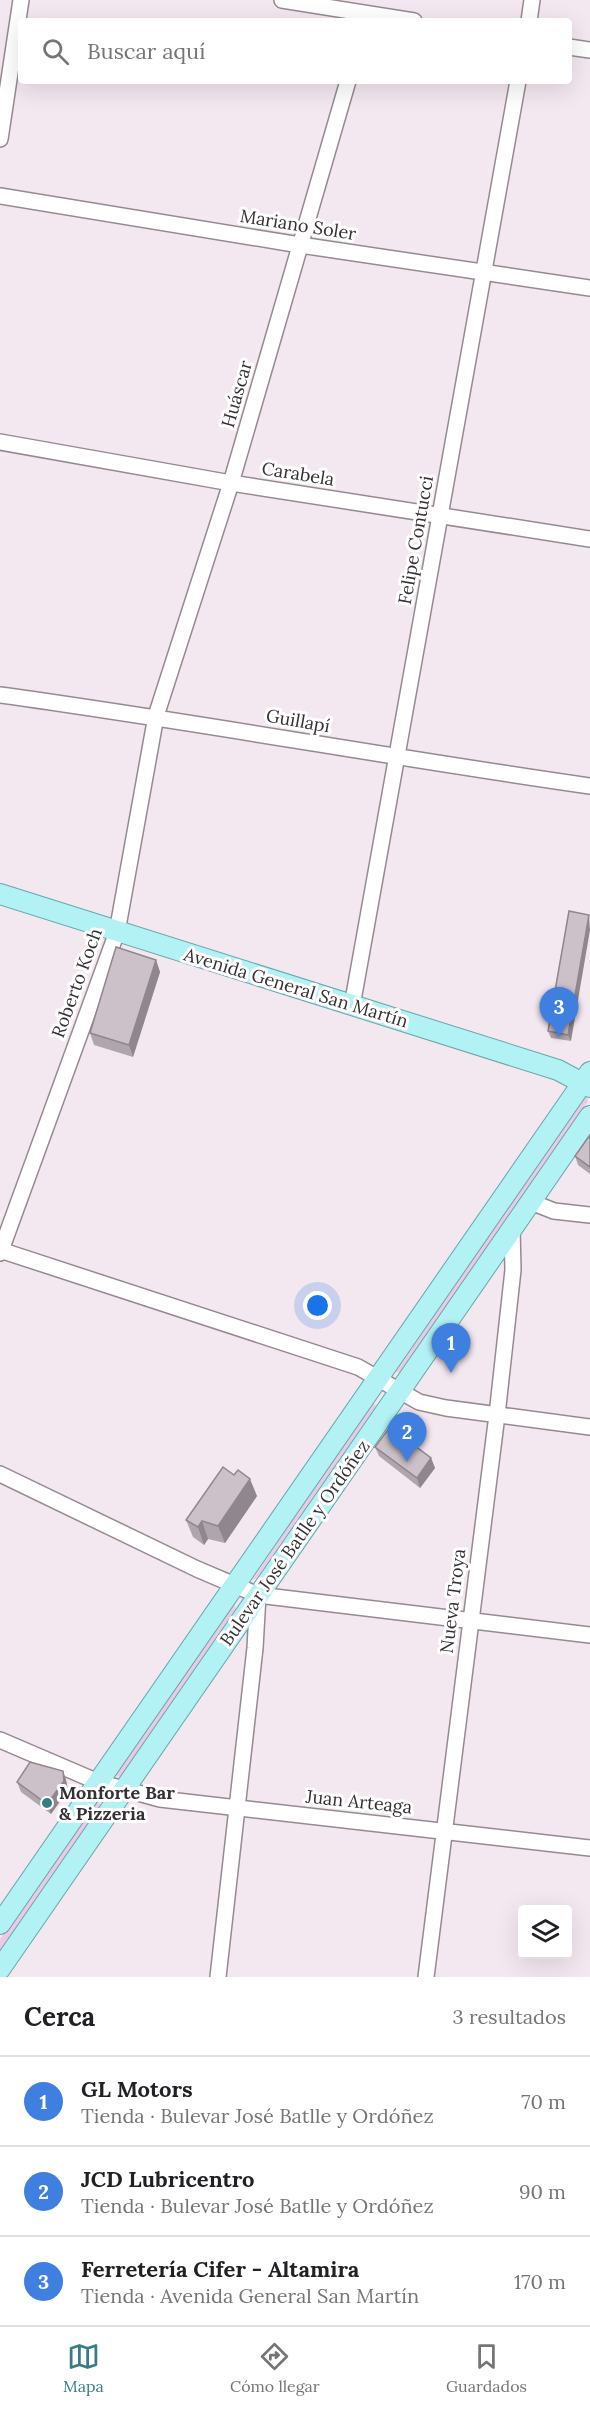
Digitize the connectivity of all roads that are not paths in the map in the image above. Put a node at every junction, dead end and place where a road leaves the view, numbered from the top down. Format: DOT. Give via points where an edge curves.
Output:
graph roads {
  1 [pos="21,0"];
  2 [pos="282,0"];
  3 [pos="532,0"];
  4 [pos="368,11"];
  5 [pos="18,18"];
  6 [pos="400,18"];
  7 [pos="529,18"];
  8 [pos="18,20"];
  9 [pos="572,47"];
  10 [pos="590,50"];
  11 [pos="347,84"];
  12 [pos="517,84"];
  13 [pos="0,138"];
  14 [pos="0,196"];
  15 [pos="300,245"];
  16 [pos="482,272"];
  17 [pos="590,288"];
  18 [pos="0,442"];
  19 [pos="231,483"];
  20 [pos="440,516"];
  21 [pos="590,539"];
  22 [pos="0,695"];
  23 [pos="156,716"];
  24 [pos="398,758"];
  25 [pos="590,786"];
  26 [pos="0,894"];
  27 [pos="117,932"];
  28 [pos="352,1005"];
  29 [pos="588,1080"];
  30 [pos="590,1116"];
  31 [pos="531,1202"];
  32 [pos="590,1215"];
  33 [pos="512,1229"];
  34 [pos="0,1251"];
  35 [pos="378,1378"];
  36 [pos="400,1391"];
  37 [pos="497,1415"];
  38 [pos="590,1427"];
  39 [pos="0,1474"];
  40 [pos="234,1586"];
  41 [pos="258,1595"];
  42 [pos="470,1621"];
  43 [pos="590,1635"];
  44 [pos="0,1740"];
  45 [pos="99,1782"];
  46 [pos="124,1791"];
  47 [pos="236,1808"];
  48 [pos="444,1831"];
  49 [pos="590,1848"];
  50 [pos="0,1924"];
  51 [pos="0,1969"];
  52 [pos="218,1977"];
  53 [pos="426,1977"];
  1 -- 5 [label="street"];
  2 -- 4 [label="street"];
  3 -- 7 [label="street"];
  4 -- 6 [label="street"];
  8 -- 13 [label="street"];
  9 -- 10 [label="street"];
  11 -- 15 [label="street, Huáscar"];
  12 -- 16 [label="street, Felipe Contucci"];
  14 -- 15 [label="street, Mariano Soler"];
  15 -- 16 [label="street, Mariano Soler"];
  15 -- 19 [label="street, Huáscar"];
  16 -- 17 [label="street, Mariano Soler"];
  16 -- 20 [label="street, Felipe Contucci"];
  18 -- 19 [label="street, Carabela"];
  19 -- 20 [label="street, Carabela"];
  19 -- 23 [label="street, Huáscar"];
  20 -- 21 [label="street, Carabela"];
  20 -- 24 [label="street, Felipe Contucci"];
  22 -- 23 [label="street, Guillapí"];
  23 -- 24 [label="street, Guillapí"];
  23 -- 27 [label="street, Roberto Koch"];
  24 -- 25 [label="street, Guillapí"];
  24 -- 28 [label="street, Felipe Contucci"];
  26 -- 27 [label="main road, Avenida General San Martín"];
  27 -- 28 [label="main road, Avenida General San Martín"];
  27 -- 34 [label="street, Roberto Koch"];
  28 -- 29 [label="main road, Avenida General San Martín"];
  29 -- 35 [label="main road, Bulevar José Batlle y Ordóñez"];
  30 -- 31 [label="main road, Bulevar José Batlle y Ordóñez"];
  31 -- 32 [label="street" via="554,1211"];
  31 -- 33 [label="main road, Bulevar José Batlle y Ordóñez"];
  33 -- 36 [label="main road, Bulevar José Batlle y Ordóñez"];
  33 -- 37 [label="street, Nueva Troya" via="513,1270"];
  34 -- 35 [label="street" via="358,1367"];
  35 -- 36 [label="street"];
  35 -- 40 [label="main road, Bulevar José Batlle y Ordóñez"];
  36 -- 37 [label="street" via="432,1406"];
  36 -- 41 [label="main road, Bulevar José Batlle y Ordóñez"];
  37 -- 38 [label="street"];
  37 -- 42 [label="street, Nueva Troya"];
  39 -- 40 [label="street"];
  40 -- 41 [label="street"];
  40 -- 45 [label="main road, Bulevar José Batlle y Ordóñez"];
  41 -- 42 [label="street"];
  41 -- 46 [label="main road, Bulevar José Batlle y Ordóñez"];
  41 -- 47 [label="street"];
  42 -- 43 [label="street"];
  42 -- 48 [label="street, Nueva Troya"];
  44 -- 45 [label="street, Juan Arteaga"];
  45 -- 46 [label="street, Juan Arteaga"];
  45 -- 50 [label="main road, Bulevar José Batlle y Ordóñez"];
  46 -- 47 [label="street, Juan Arteaga"];
  46 -- 51 [label="main road, Bulevar José Batlle y Ordóñez"];
  47 -- 48 [label="street, Juan Arteaga"];
  47 -- 52 [label="street"];
  48 -- 49 [label="street, Juan Arteaga"];
  48 -- 53 [label="street, Nueva Troya"];
}
